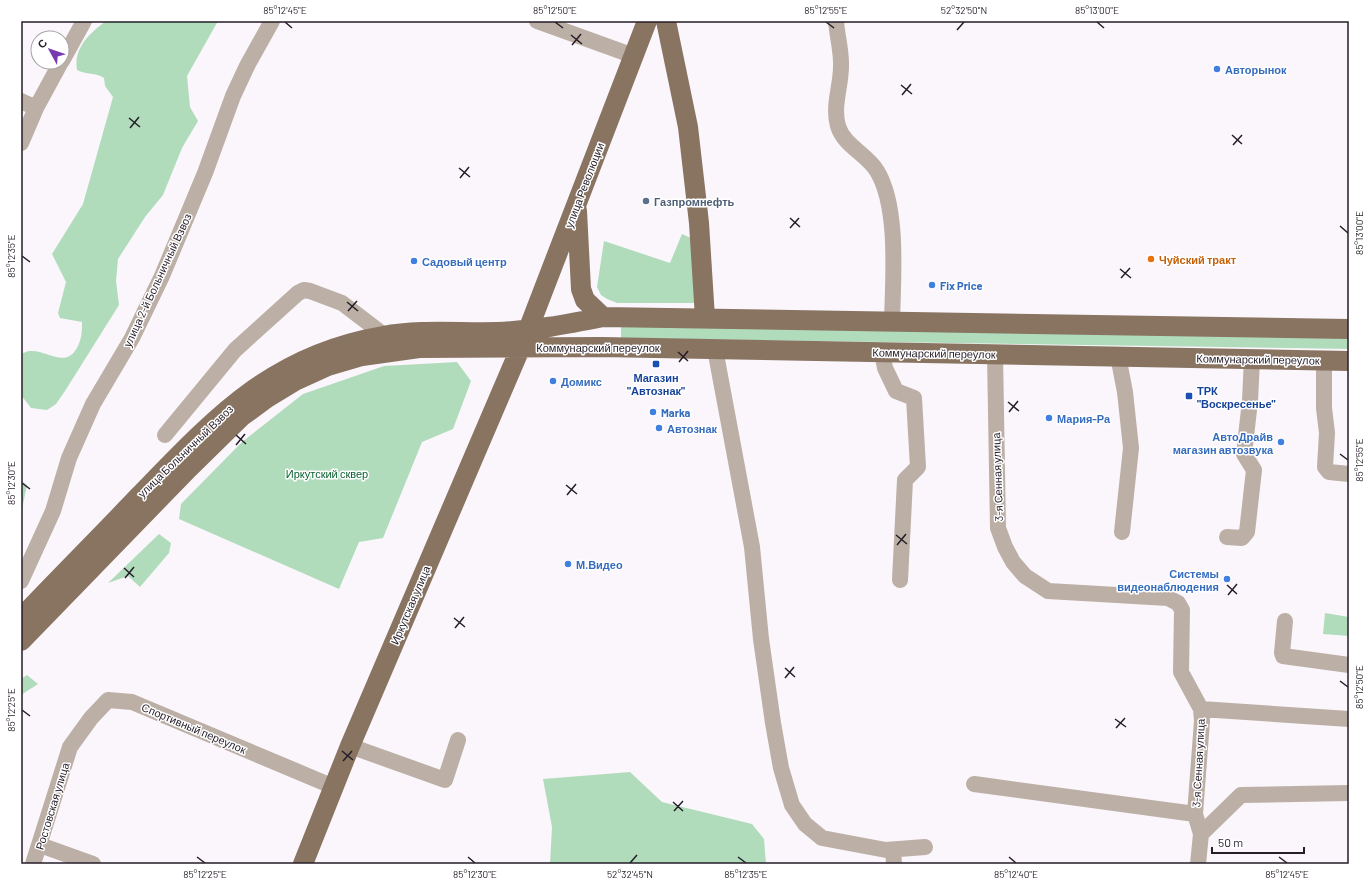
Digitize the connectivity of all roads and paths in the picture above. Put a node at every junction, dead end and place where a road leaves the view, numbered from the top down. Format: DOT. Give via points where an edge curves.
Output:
graph roads {
  1 [pos="84,21"];
  2 [pos="272,21"];
  3 [pos="537,21"];
  4 [pos="647,21"];
  5 [pos="666,21"];
  6 [pos="836,21"];
  7 [pos="70,46"];
  8 [pos="634,56"];
  9 [pos="57,70"];
  10 [pos="21,101"];
  11 [pos="36,108"];
  12 [pos="21,143"];
  13 [pos="577,203"];
  14 [pos="603,317"];
  15 [pos="705,318"];
  16 [pos="892,320"];
  17 [pos="1349,329"];
  18 [pos="384,336"];
  19 [pos="524,339"];
  20 [pos="601,346"];
  21 [pos="716,349"];
  22 [pos="882,352"];
  23 [pos="995,354"];
  24 [pos="1118,356"];
  25 [pos="1252,359"];
  26 [pos="1324,360"];
  27 [pos="1349,361"];
  28 [pos="165,435"];
  29 [pos="1349,474"];
  30 [pos="1122,532"];
  31 [pos="1227,537"];
  32 [pos="900,580"];
  33 [pos="21,581"];
  34 [pos="21,617"];
  35 [pos="1285,621"];
  36 [pos="21,641"];
  37 [pos="1349,665"];
  38 [pos="1201,709"];
  39 [pos="1349,719"];
  40 [pos="458,740"];
  41 [pos="350,746"];
  42 [pos="70,747"];
  43 [pos="974,784"];
  44 [pos="334,787"];
  45 [pos="1349,793"];
  46 [pos="1195,814"];
  47 [pos="1201,834"];
  48 [pos="40,845"];
  49 [pos="925,847"];
  50 [pos="893,857"];
  51 [pos="33,864"];
  52 [pos="93,864"];
  53 [pos="303,864"];
  54 [pos="1198,864"];
  1 -- 7 [label="street"];
  2 -- 33 [label="street, улица 2-й Больничный Взвоз" via="233,96 205,173 158,283 132,338 93,404 72,451 53,511"];
  3 -- 8 [label="street"];
  4 -- 8 [label="main road, улица Революции"];
  5 -- 15 [label="main road" via="688,126"];
  6 -- 16 [label="street" via="841,64 836,112 838,127 844,138 877,170 883,182 893,245"];
  8 -- 13 [label="main road, улица Революции"];
  9 -- 11 [label="street"];
  10 -- 11 [label="street"];
  11 -- 12 [label="street"];
  13 -- 14 [label="main road" via="581,289 585,300"];
  13 -- 19 [label="main road, улица Революции"];
  14 -- 15 [label="main road, Коммунарский переулок"];
  14 -- 19 [label="main road, Коммунарский переулок"];
  14 -- 20 [label="main road" via="588,323 584,330 586,339"];
  15 -- 16 [label="main road, Коммунарский переулок"];
  16 -- 17 [label="main road, Коммунарский переулок"];
  18 -- 19 [label="main road, улица Больничный Взвоз" via="418,332 498,332"];
  18 -- 28 [label="street" via="342,303 310,291 298,293 234,350"];
  18 -- 34 [label="main road, улица Больничный Взвоз" via="323,351 288,367 232,405 177,456"];
  19 -- 20 [label="main road, Коммунарский переулок"];
  19 -- 36 [label="main road, улица Больничный Взвоз" via="391,350 328,366 295,381 267,398 216,440"];
  19 -- 41 [label="main road, Иркутская улица"];
  20 -- 21 [label="main road, Коммунарский переулок"];
  21 -- 22 [label="main road, Коммунарский переулок"];
  21 -- 50 [label="street" via="752,547 773,723 781,768 792,805 805,824 822,838 886,850"];
  22 -- 23 [label="main road, Коммунарский переулок"];
  22 -- 32 [label="street" via="896,392 914,398 918,467 905,480"];
  23 -- 24 [label="main road, Коммунарский переулок"];
  23 -- 38 [label="street, 3-я Сенная улица" via="998,528 1013,562 1025,576 1048,591 1158,597 1178,603 1183,620 1181,672"];
  24 -- 25 [label="main road, Коммунарский переулок"];
  24 -- 30 [label="street" via="1126,392 1131,448"];
  25 -- 26 [label="main road, Коммунарский переулок"];
  25 -- 31 [label="street" via="1244,454 1254,470 1247,532 1242,538"];
  26 -- 27 [label="main road, Коммунарский переулок"];
  26 -- 29 [label="street" via="1327,433 1325,467 1330,472"];
  35 -- 37 [label="street" via="1282,653 1284,656"];
  38 -- 39 [label="street"];
  38 -- 46 [label="street, 3-я Сенная улица"];
  40 -- 41 [label="street" via="445,780"];
  41 -- 44 [label="main road, Иркутская улица"];
  42 -- 44 [label="street, Спортивный переулок" via="108,700 132,702"];
  42 -- 48 [label="street, Ростовская улица"];
  43 -- 46 [label="street"];
  44 -- 53 [label="main road, Иркутская улица"];
  45 -- 47 [label="street" via="1241,795"];
  46 -- 47 [label="street"];
  47 -- 54 [label="street"];
  48 -- 51 [label="street, Ростовская улица"];
  48 -- 52 [label="street"];
  49 -- 50 [label="street"];
}
